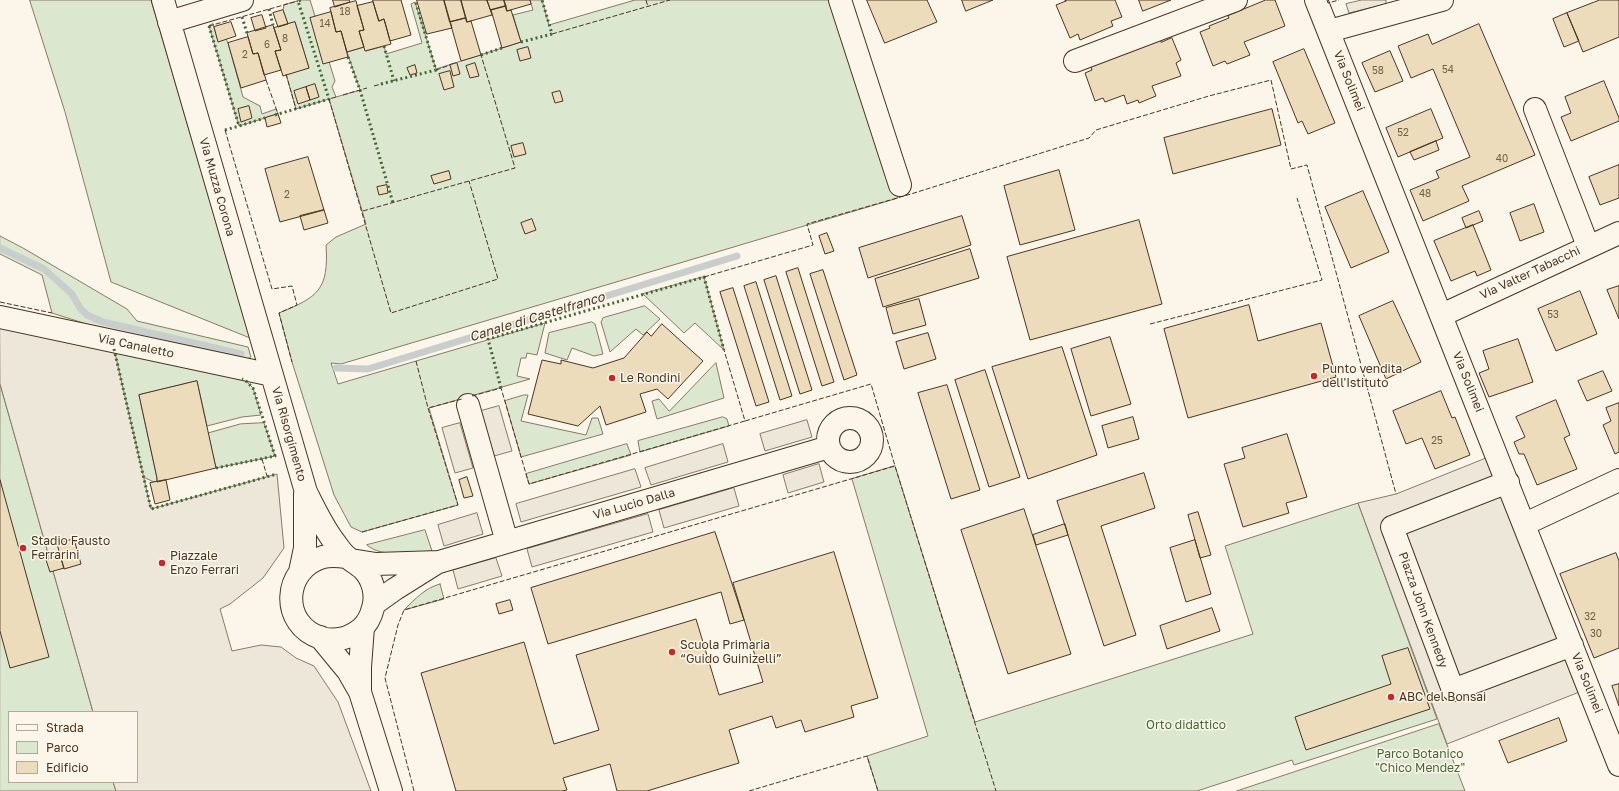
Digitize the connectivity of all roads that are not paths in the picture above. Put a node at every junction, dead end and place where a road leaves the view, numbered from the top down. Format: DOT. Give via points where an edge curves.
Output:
graph roads {
  1 [pos="163,0"];
  2 [pos="242,0"];
  3 [pos="840,0"];
  4 [pos="1236,0"];
  5 [pos="1316,0"];
  6 [pos="1442,0"];
  7 [pos="169,22"];
  8 [pos="1329,31"];
  9 [pos="1075,61"];
  10 [pos="1535,109"];
  11 [pos="900,185"];
  12 [pos="1619,232"];
  13 [pos="1588,246"];
  14 [pos="1442,315"];
  15 [pos="0,317"];
  16 [pos="272,375"];
  17 [pos="468,405"];
  18 [pos="828,447"];
  19 [pos="1619,480"];
  20 [pos="1508,482"];
  21 [pos="306,492"];
  22 [pos="1524,524"];
  23 [pos="507,542"];
  24 [pos="349,559"];
  25 [pos="439,562"];
  26 [pos="300,572"];
  27 [pos="374,604"];
  28 [pos="363,627"];
  29 [pos="320,638"];
  30 [pos="1572,645"];
  31 [pos="360,692"];
  32 [pos="1619,765"];
  33 [pos="391,791"];
  1 -- 7 [label="street, Via Muzza Corona"];
  2 -- 7 [label="street"];
  3 -- 11 [label="street"];
  4 -- 9 [label="street"];
  5 -- 8 [label="street, Via Solimei"];
  6 -- 8 [label="street"];
  7 -- 16 [label="street, Via Muzza Corona"];
  8 -- 14 [label="street, Via Solimei"];
  10 -- 13 [label="street"];
  12 -- 13 [label="street, Via Valter Tabacchi"];
  13 -- 14 [label="street, Via Valter Tabacchi"];
  14 -- 20 [label="street, Via Solimei"];
  15 -- 16 [label="street, Via Canaletto"];
  16 -- 21 [label="street, Via Risorgimento"];
  17 -- 23 [label="street"];
  18 -- 23 [label="street, Via Lucio Dalla"];
  19 -- 22 [label="street"];
  20 -- 22 [label="street, Via Solimei"];
  20 -- 30 [label="street, Piazza John Kennedy" via="1392,527 1453,690"];
  21 -- 24 [label="street, Via Risorgimento" via="332,539"];
  21 -- 26 [label="street, Via Risorgimento" via="304,548"];
  22 -- 30 [label="street, Via Solimei"];
  23 -- 25 [label="street, Via Lucio Dalla"];
  24 -- 25 [label="street, Via Lucio Dalla" via="376,564"];
  24 -- 26 [label="street, Via Risorgimento" via="324,557 313,561"];
  24 -- 27 [label="street, Via Risorgimento" via="370,578 374,588"];
  25 -- 27 [label="street, Via Lucio Dalla"];
  26 -- 29 [label="street, Via Risorgimento" via="292,588 293,611 305,630"];
  27 -- 28 [label="street, Via Risorgimento" via="371,615"];
  28 -- 29 [label="street, Via Risorgimento" via="349,637 338,640"];
  28 -- 31 [label="street, Via Risorgimento"];
  29 -- 31 [label="street, Via Risorgimento" via="348,671"];
  30 -- 32 [label="street, Via Solimei"];
  31 -- 33 [label="street, Via Risorgimento"];
}
